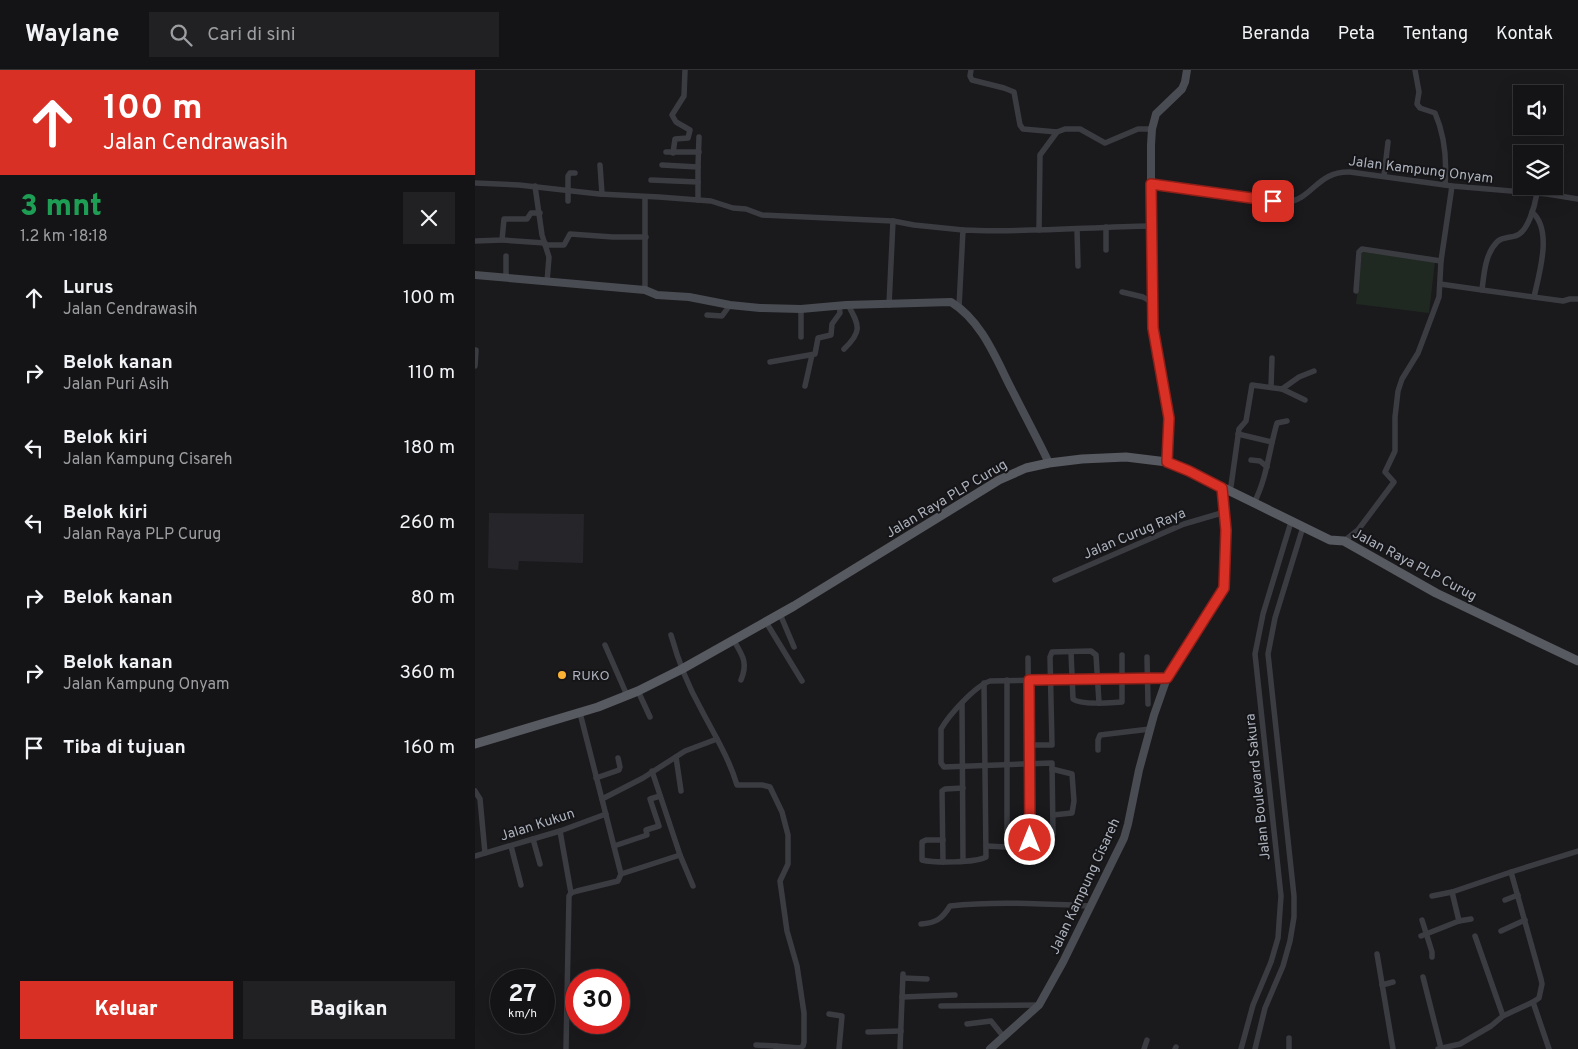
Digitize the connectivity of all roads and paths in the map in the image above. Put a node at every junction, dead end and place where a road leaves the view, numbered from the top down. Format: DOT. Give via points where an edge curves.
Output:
graph roads {
  1 [pos="685,70"];
  2 [pos="971,70"];
  3 [pos="1187,70"];
  4 [pos="1415,70"];
  5 [pos="1152,129"];
  6 [pos="1057,132"];
  7 [pos="699,137"];
  8 [pos="1388,142"];
  9 [pos="665,152"];
  10 [pos="699,152"];
  11 [pos="673,153"];
  12 [pos="600,165"];
  13 [pos="662,165"];
  14 [pos="698,167"];
  15 [pos="575,173"];
  16 [pos="1384,176"];
  17 [pos="651,180"];
  18 [pos="698,182"];
  19 [pos="475,183"];
  20 [pos="1151,184"];
  21 [pos="1445,185"];
  22 [pos="535,186"];
  23 [pos="1452,186"];
  24 [pos="567,190"];
  25 [pos="1513,191"];
  26 [pos="601,194"];
  27 [pos="1536,195"];
  28 [pos="1551,195"];
  29 [pos="645,197"];
  30 [pos="1578,199"];
  31 [pos="567,200"];
  32 [pos="698,200"];
  33 [pos="1532,212"];
  34 [pos="540,213"];
  35 [pos="893,221"];
  36 [pos="1151,226"];
  37 [pos="1106,227"];
  38 [pos="1077,229"];
  39 [pos="963,230"];
  40 [pos="1039,230"];
  41 [pos="645,237"];
  42 [pos="502,240"];
  43 [pos="475,241"];
  44 [pos="545,244"];
  45 [pos="1106,250"];
  46 [pos="506,256"];
  47 [pos="1441,261"];
  48 [pos="1078,266"];
  49 [pos="475,274"];
  50 [pos="506,278"];
  51 [pos="547,282"];
  52 [pos="1440,284"];
  53 [pos="645,290"];
  54 [pos="1482,290"];
  55 [pos="1356,291"];
  56 [pos="1122,292"];
  57 [pos="1534,297"];
  58 [pos="1578,299"];
  59 [pos="1153,303"];
  60 [pos="730,305"];
  61 [pos="848,305"];
  62 [pos="889,305"];
  63 [pos="839,306"];
  64 [pos="959,307"];
  65 [pos="801,309"];
  66 [pos="707,315"];
  67 [pos="801,337"];
  68 [pos="844,349"];
  69 [pos="476,350"];
  70 [pos="812,355"];
  71 [pos="1272,358"];
  72 [pos="770,362"];
  73 [pos="475,366"];
  74 [pos="1313,371"];
  75 [pos="805,386"];
  76 [pos="1271,387"];
  77 [pos="1282,390"];
  78 [pos="1305,400"];
  79 [pos="1287,421"];
  80 [pos="1238,434"];
  81 [pos="1272,442"];
  82 [pos="1251,460"];
  83 [pos="1167,462"];
  84 [pos="1049,463"];
  85 [pos="1267,467"];
  86 [pos="1224,489"];
  87 [pos="1255,503"];
  88 [pos="1225,512"];
  89 [pos="1291,522"];
  90 [pos="1303,527"];
  91 [pos="1344,541"];
  92 [pos="1055,580"];
  93 [pos="780,614"];
  94 [pos="767,622"];
  95 [pos="671,635"];
  96 [pos="734,641"];
  97 [pos="605,646"];
  98 [pos="794,646"];
  99 [pos="1071,652"];
  100 [pos="1122,655"];
  101 [pos="1147,657"];
  102 [pos="1028,658"];
  103 [pos="1578,661"];
  104 [pos="682,669"];
  105 [pos="1073,678"];
  106 [pos="1097,678"];
  107 [pos="1147,678"];
  108 [pos="1167,678"];
  109 [pos="1051,679"];
  110 [pos="1122,679"];
  111 [pos="741,680"];
  112 [pos="1007,680"];
  113 [pos="1029,680"];
  114 [pos="802,681"];
  115 [pos="984,683"];
  116 [pos="638,691"];
  117 [pos="625,696"];
  118 [pos="1099,702"];
  119 [pos="962,704"];
  120 [pos="1148,704"];
  121 [pos="580,713"];
  122 [pos="650,717"];
  123 [pos="1150,729"];
  124 [pos="717,739"];
  125 [pos="475,744"];
  126 [pos="1029,745"];
  127 [pos="1278,748"];
  128 [pos="1098,750"];
  129 [pos="1265,750"];
  130 [pos="676,757"];
  131 [pos="618,758"];
  132 [pos="1030,765"];
  133 [pos="963,766"];
  134 [pos="985,766"];
  135 [pos="1007,766"];
  136 [pos="1052,766"];
  137 [pos="652,772"];
  138 [pos="596,778"];
  139 [pos="963,788"];
  140 [pos="475,791"];
  141 [pos="681,791"];
  142 [pos="660,796"];
  143 [pos="602,798"];
  144 [pos="606,814"];
  145 [pos="1053,815"];
  146 [pos="560,830"];
  147 [pos="533,839"];
  148 [pos="943,840"];
  149 [pos="1030,840"];
  150 [pos="511,846"];
  151 [pos="614,846"];
  152 [pos="986,846"];
  153 [pos="1007,848"];
  154 [pos="1578,851"];
  155 [pos="485,853"];
  156 [pos="680,855"];
  157 [pos="475,856"];
  158 [pos="963,861"];
  159 [pos="943,862"];
  160 [pos="540,864"];
  161 [pos="1511,872"];
  162 [pos="621,874"];
  163 [pos="521,885"];
  164 [pos="693,886"];
  165 [pos="1452,892"];
  166 [pos="571,893"];
  167 [pos="1518,895"];
  168 [pos="1432,896"];
  169 [pos="1505,900"];
  170 [pos="1089,906"];
  171 [pos="1471,919"];
  172 [pos="1422,920"];
  173 [pos="1525,920"];
  174 [pos="1459,921"];
  175 [pos="921,924"];
  176 [pos="1501,931"];
  177 [pos="1424,936"];
  178 [pos="1475,936"];
  179 [pos="1377,954"];
  180 [pos="1431,957"];
  181 [pos="1423,978"];
  182 [pos="927,979"];
  183 [pos="1393,982"];
  184 [pos="1382,985"];
  185 [pos="955,994"];
  186 [pos="902,996"];
  187 [pos="1533,1002"];
  188 [pos="1039,1005"];
  189 [pos="941,1006"];
  190 [pos="829,1014"];
  191 [pos="1503,1016"];
  192 [pos="1248,1023"];
  193 [pos="967,1024"];
  194 [pos="1261,1025"];
  195 [pos="901,1031"];
  196 [pos="867,1032"];
  197 [pos="1003,1036"];
  198 [pos="1289,1038"];
  199 [pos="1147,1040"];
  200 [pos="756,1045"];
  201 [pos="776,1048"];
  202 [pos="566,1049"];
  203 [pos="839,1049"];
  204 [pos="900,1049"];
  205 [pos="990,1049"];
  206 [pos="1144,1049"];
  207 [pos="1241,1049"];
  208 [pos="1255,1049"];
  209 [pos="1289,1049"];
  210 [pos="1393,1049"];
  211 [pos="1439,1049"];
  212 [pos="1549,1049"];
  1 -- 11 [label="street" via="684,96 672,115 676,122 690,130 690,136 675,139"];
  2 -- 6 [label="street" via="972,80 1005,88 1015,94 1023,129"];
  3 -- 5 [label="street" via="1182,89 1156,114"];
  4 -- 21 [label="street" via="1419,92 1417,104 1435,113 1442,129"];
  5 -- 6 [label="street" via="1139,129 1105,143 1080,129"];
  5 -- 20 [label="street"];
  6 -- 40 [label="street" via="1040,155"];
  7 -- 10 [label="street"];
  8 -- 16 [label="street"];
  9 -- 11 [label="street"];
  10 -- 11 [label="street"];
  10 -- 14 [label="street"];
  12 -- 26 [label="street"];
  13 -- 14 [label="street"];
  14 -- 18 [label="street"];
  15 -- 24 [label="street" via="569,174"];
  16 -- 20 [label="street, Jalan Kampung Onyam" via="1350,172 1334,174 1299,199 1286,202"];
  16 -- 21 [label="street, Jalan Kampung Onyam"];
  17 -- 18 [label="street"];
  18 -- 32 [label="street"];
  19 -- 22 [label="street"];
  20 -- 36 [label="street"];
  21 -- 23 [label="street, Jalan Kampung Onyam"];
  22 -- 24 [label="street"];
  22 -- 34 [label="street"];
  23 -- 25 [label="street, Jalan Kampung Onyam"];
  23 -- 47 [label="street"];
  24 -- 26 [label="street"];
  24 -- 31 [label="street"];
  26 -- 29 [label="street"];
  27 -- 33 [label="street"];
  28 -- 30 [label="street, Jalan Kampung Onyam"];
  29 -- 32 [label="street"];
  29 -- 41 [label="street"];
  32 -- 35 [label="street" via="762,214"];
  33 -- 54 [label="street" via="1523,232 1495,244 1487,260"];
  33 -- 57 [label="street" via="1539,220 1543,249"];
  34 -- 42 [label="street" via="531,214 527,219 505,219"];
  34 -- 44 [label="street"];
  35 -- 39 [label="street"];
  35 -- 62 [label="street"];
  36 -- 37 [label="street"];
  36 -- 59 [label="street"];
  37 -- 38 [label="street"];
  37 -- 45 [label="street"];
  38 -- 40 [label="street"];
  38 -- 48 [label="street"];
  39 -- 40 [label="street"];
  39 -- 64 [label="street"];
  41 -- 44 [label="street" via="570,234 565,245"];
  41 -- 53 [label="street"];
  42 -- 43 [label="street"];
  42 -- 44 [label="street"];
  44 -- 51 [label="street" via="549,257"];
  46 -- 50 [label="street"];
  47 -- 52 [label="street"];
  47 -- 55 [label="street" via="1362,249 1359,252"];
  49 -- 50 [label="street"];
  50 -- 51 [label="street"];
  51 -- 53 [label="street"];
  52 -- 54 [label="street"];
  52 -- 91 [label="street" via="1439,297 1418,354 1398,391 1395,452 1385,472 1394,482 1357,530"];
  53 -- 60 [label="street" via="657,295"];
  54 -- 57 [label="street"];
  56 -- 59 [label="street" via="1143,296"];
  57 -- 58 [label="street" via="1563,301"];
  59 -- 83 [label="street" via="1153,328 1169,418"];
  60 -- 65 [label="street"];
  60 -- 66 [label="street" via="722,316"];
  61 -- 62 [label="street"];
  61 -- 63 [label="street"];
  61 -- 68 [label="street" via="857,328 854,340"];
  62 -- 64 [label="street" via="945,301"];
  63 -- 65 [label="street"];
  63 -- 70 [label="street" via="841,313 832,324 831,335 817,338 816,353"];
  64 -- 84 [label="street" via="977,326 993,353"];
  65 -- 67 [label="street"];
  69 -- 73 [label="street"];
  70 -- 72 [label="street"];
  70 -- 75 [label="street"];
  71 -- 76 [label="street"];
  74 -- 77 [label="street"];
  76 -- 77 [label="street"];
  76 -- 80 [label="street" via="1252,385 1246,421"];
  77 -- 78 [label="street"];
  79 -- 81 [label="street" via="1277,424"];
  80 -- 81 [label="street"];
  80 -- 86 [label="street" via="1231,486"];
  81 -- 85 [label="street"];
  82 -- 85 [label="street" via="1260,461"];
  83 -- 84 [label="main road, Jalan Raya PLP Curug" via="1110,457"];
  83 -- 86 [label="main road, Jalan Raya PLP Curug"];
  84 -- 93 [label="main road, Jalan Raya PLP Curug" via="1026,468 999,480"];
  85 -- 87 [label="street"];
  86 -- 87 [label="main road, Jalan Raya PLP Curug"];
  86 -- 88 [label="street, Jalan Kampung Cisareh"];
  87 -- 89 [label="main road, Jalan Raya PLP Curug"];
  88 -- 92 [label="street, Jalan Curug Raya" via="1184,524"];
  88 -- 108 [label="street, Jalan Kampung Cisareh" via="1223,592"];
  89 -- 90 [label="main road, Jalan Raya PLP Curug"];
  89 -- 129 [label="street, Jalan Boulevard Sakura" via="1263,614 1255,654"];
  90 -- 91 [label="main road, Jalan Raya PLP Curug" via="1330,540"];
  90 -- 127 [label="street, Jalan Boulevard Sakura" via="1275,618 1268,654"];
  91 -- 103 [label="main road, Jalan Raya PLP Curug" via="1436,593"];
  93 -- 94 [label="main road, Jalan Raya PLP Curug"];
  93 -- 98 [label="street"];
  94 -- 96 [label="main road, Jalan Raya PLP Curug"];
  94 -- 114 [label="street"];
  95 -- 104 [label="street"];
  96 -- 104 [label="main road, Jalan Raya PLP Curug"];
  96 -- 111 [label="street" via="745,664"];
  97 -- 117 [label="street"];
  99 -- 105 [label="street"];
  99 -- 106 [label="street" via="1094,652"];
  99 -- 109 [label="street" via="1050,654"];
  100 -- 110 [label="street"];
  101 -- 107 [label="street"];
  102 -- 113 [label="street"];
  104 -- 116 [label="main road, Jalan Raya PLP Curug"];
  104 -- 124 [label="street"];
  105 -- 106 [label="street"];
  105 -- 109 [label="street"];
  105 -- 118 [label="street" via="1074,700"];
  106 -- 110 [label="street"];
  106 -- 118 [label="street"];
  107 -- 108 [label="street"];
  107 -- 110 [label="street"];
  107 -- 120 [label="street"];
  108 -- 123 [label="street, Jalan Kampung Cisareh"];
  109 -- 113 [label="street"];
  109 -- 126 [label="street" via="1052,745"];
  110 -- 118 [label="street" via="1122,702"];
  112 -- 113 [label="street"];
  112 -- 115 [label="street"];
  112 -- 135 [label="street"];
  113 -- 126 [label="street"];
  115 -- 119 [label="street"];
  115 -- 134 [label="street"];
  116 -- 117 [label="main road, Jalan Raya PLP Curug"];
  116 -- 122 [label="street"];
  117 -- 121 [label="main road, Jalan Raya PLP Curug"];
  119 -- 133 [label="street"];
  119 -- 133 [label="street" via="941,729 942,766"];
  121 -- 125 [label="main road, Jalan Raya PLP Curug"];
  121 -- 138 [label="street"];
  123 -- 128 [label="street" via="1100,735"];
  123 -- 170 [label="street, Jalan Kampung Cisareh" via="1127,830"];
  124 -- 130 [label="street"];
  124 -- 201 [label="street" via="737,785 770,787 788,835 788,864 780,881 804,1013 803,1042 799,1048"];
  126 -- 132 [label="street"];
  127 -- 129 [label="street"];
  127 -- 194 [label="street, Jalan Boulevard Sakura" via="1294,917 1283,966"];
  129 -- 192 [label="street, Jalan Boulevard Sakura" via="1281,916 1271,962"];
  130 -- 137 [label="street"];
  130 -- 141 [label="street"];
  131 -- 138 [label="street" via="619,770"];
  132 -- 135 [label="street"];
  132 -- 136 [label="street"];
  132 -- 149 [label="street"];
  133 -- 134 [label="street"];
  133 -- 139 [label="street"];
  134 -- 135 [label="street"];
  134 -- 152 [label="street"];
  135 -- 153 [label="street"];
  136 -- 145 [label="street"];
  136 -- 145 [label="street" via="1073,774 1074,801 1072,813"];
  137 -- 142 [label="street"];
  137 -- 143 [label="street"];
  138 -- 143 [label="street"];
  139 -- 148 [label="street" via="942,791"];
  139 -- 158 [label="street"];
  140 -- 155 [label="street" via="480,799"];
  142 -- 151 [label="street" via="650,799 659,826 646,830 647,835"];
  142 -- 156 [label="street"];
  143 -- 144 [label="street"];
  144 -- 146 [label="street, Jalan Kukun"];
  144 -- 151 [label="street"];
  145 -- 149 [label="street" via="1053,834"];
  146 -- 147 [label="street, Jalan Kukun"];
  146 -- 166 [label="street"];
  147 -- 150 [label="street, Jalan Kukun"];
  147 -- 160 [label="street"];
  148 -- 159 [label="street"];
  148 -- 159 [label="street" via="922,842 921,859"];
  149 -- 153 [label="street"];
  150 -- 155 [label="street, Jalan Kukun"];
  150 -- 163 [label="street"];
  151 -- 162 [label="street"];
  152 -- 153 [label="street"];
  152 -- 158 [label="street" via="985,858"];
  154 -- 161 [label="street"];
  155 -- 157 [label="street, Jalan Kukun"];
  156 -- 162 [label="street"];
  156 -- 164 [label="street"];
  158 -- 159 [label="street"];
  161 -- 165 [label="street"];
  161 -- 167 [label="street"];
  162 -- 166 [label="street" via="618,880"];
  165 -- 168 [label="street"];
  165 -- 174 [label="street"];
  166 -- 202 [label="street"];
  167 -- 169 [label="street"];
  167 -- 173 [label="street"];
  170 -- 175 [label="street" via="950,906 937,921"];
  170 -- 188 [label="street, Jalan Kampung Cisareh"];
  171 -- 174 [label="street"];
  172 -- 177 [label="street"];
  173 -- 176 [label="street"];
  173 -- 187 [label="street" via="1542,984 1539,998"];
  174 -- 177 [label="street"];
  177 -- 180 [label="street"];
  178 -- 191 [label="street"];
  179 -- 184 [label="street"];
  181 -- 211 [label="street"];
  182 -- 186 [label="street" via="903,976"];
  183 -- 184 [label="street"];
  184 -- 210 [label="street"];
  185 -- 186 [label="street"];
  186 -- 195 [label="street"];
  187 -- 191 [label="street"];
  187 -- 212 [label="street"];
  188 -- 189 [label="street"];
  188 -- 197 [label="street, Jalan Kampung Cisareh"];
  190 -- 203 [label="street" via="842,1016"];
  191 -- 211 [label="street" via="1460,1044"];
  192 -- 194 [label="street"];
  192 -- 207 [label="street, Jalan Boulevard Sakura"];
  193 -- 197 [label="street" via="991,1021"];
  194 -- 208 [label="street, Jalan Boulevard Sakura"];
  195 -- 196 [label="street"];
  195 -- 204 [label="street"];
  197 -- 205 [label="street, Jalan Kampung Cisareh"];
  198 -- 209 [label="street"];
  199 -- 206 [label="street"];
  200 -- 201 [label="street"];
}
